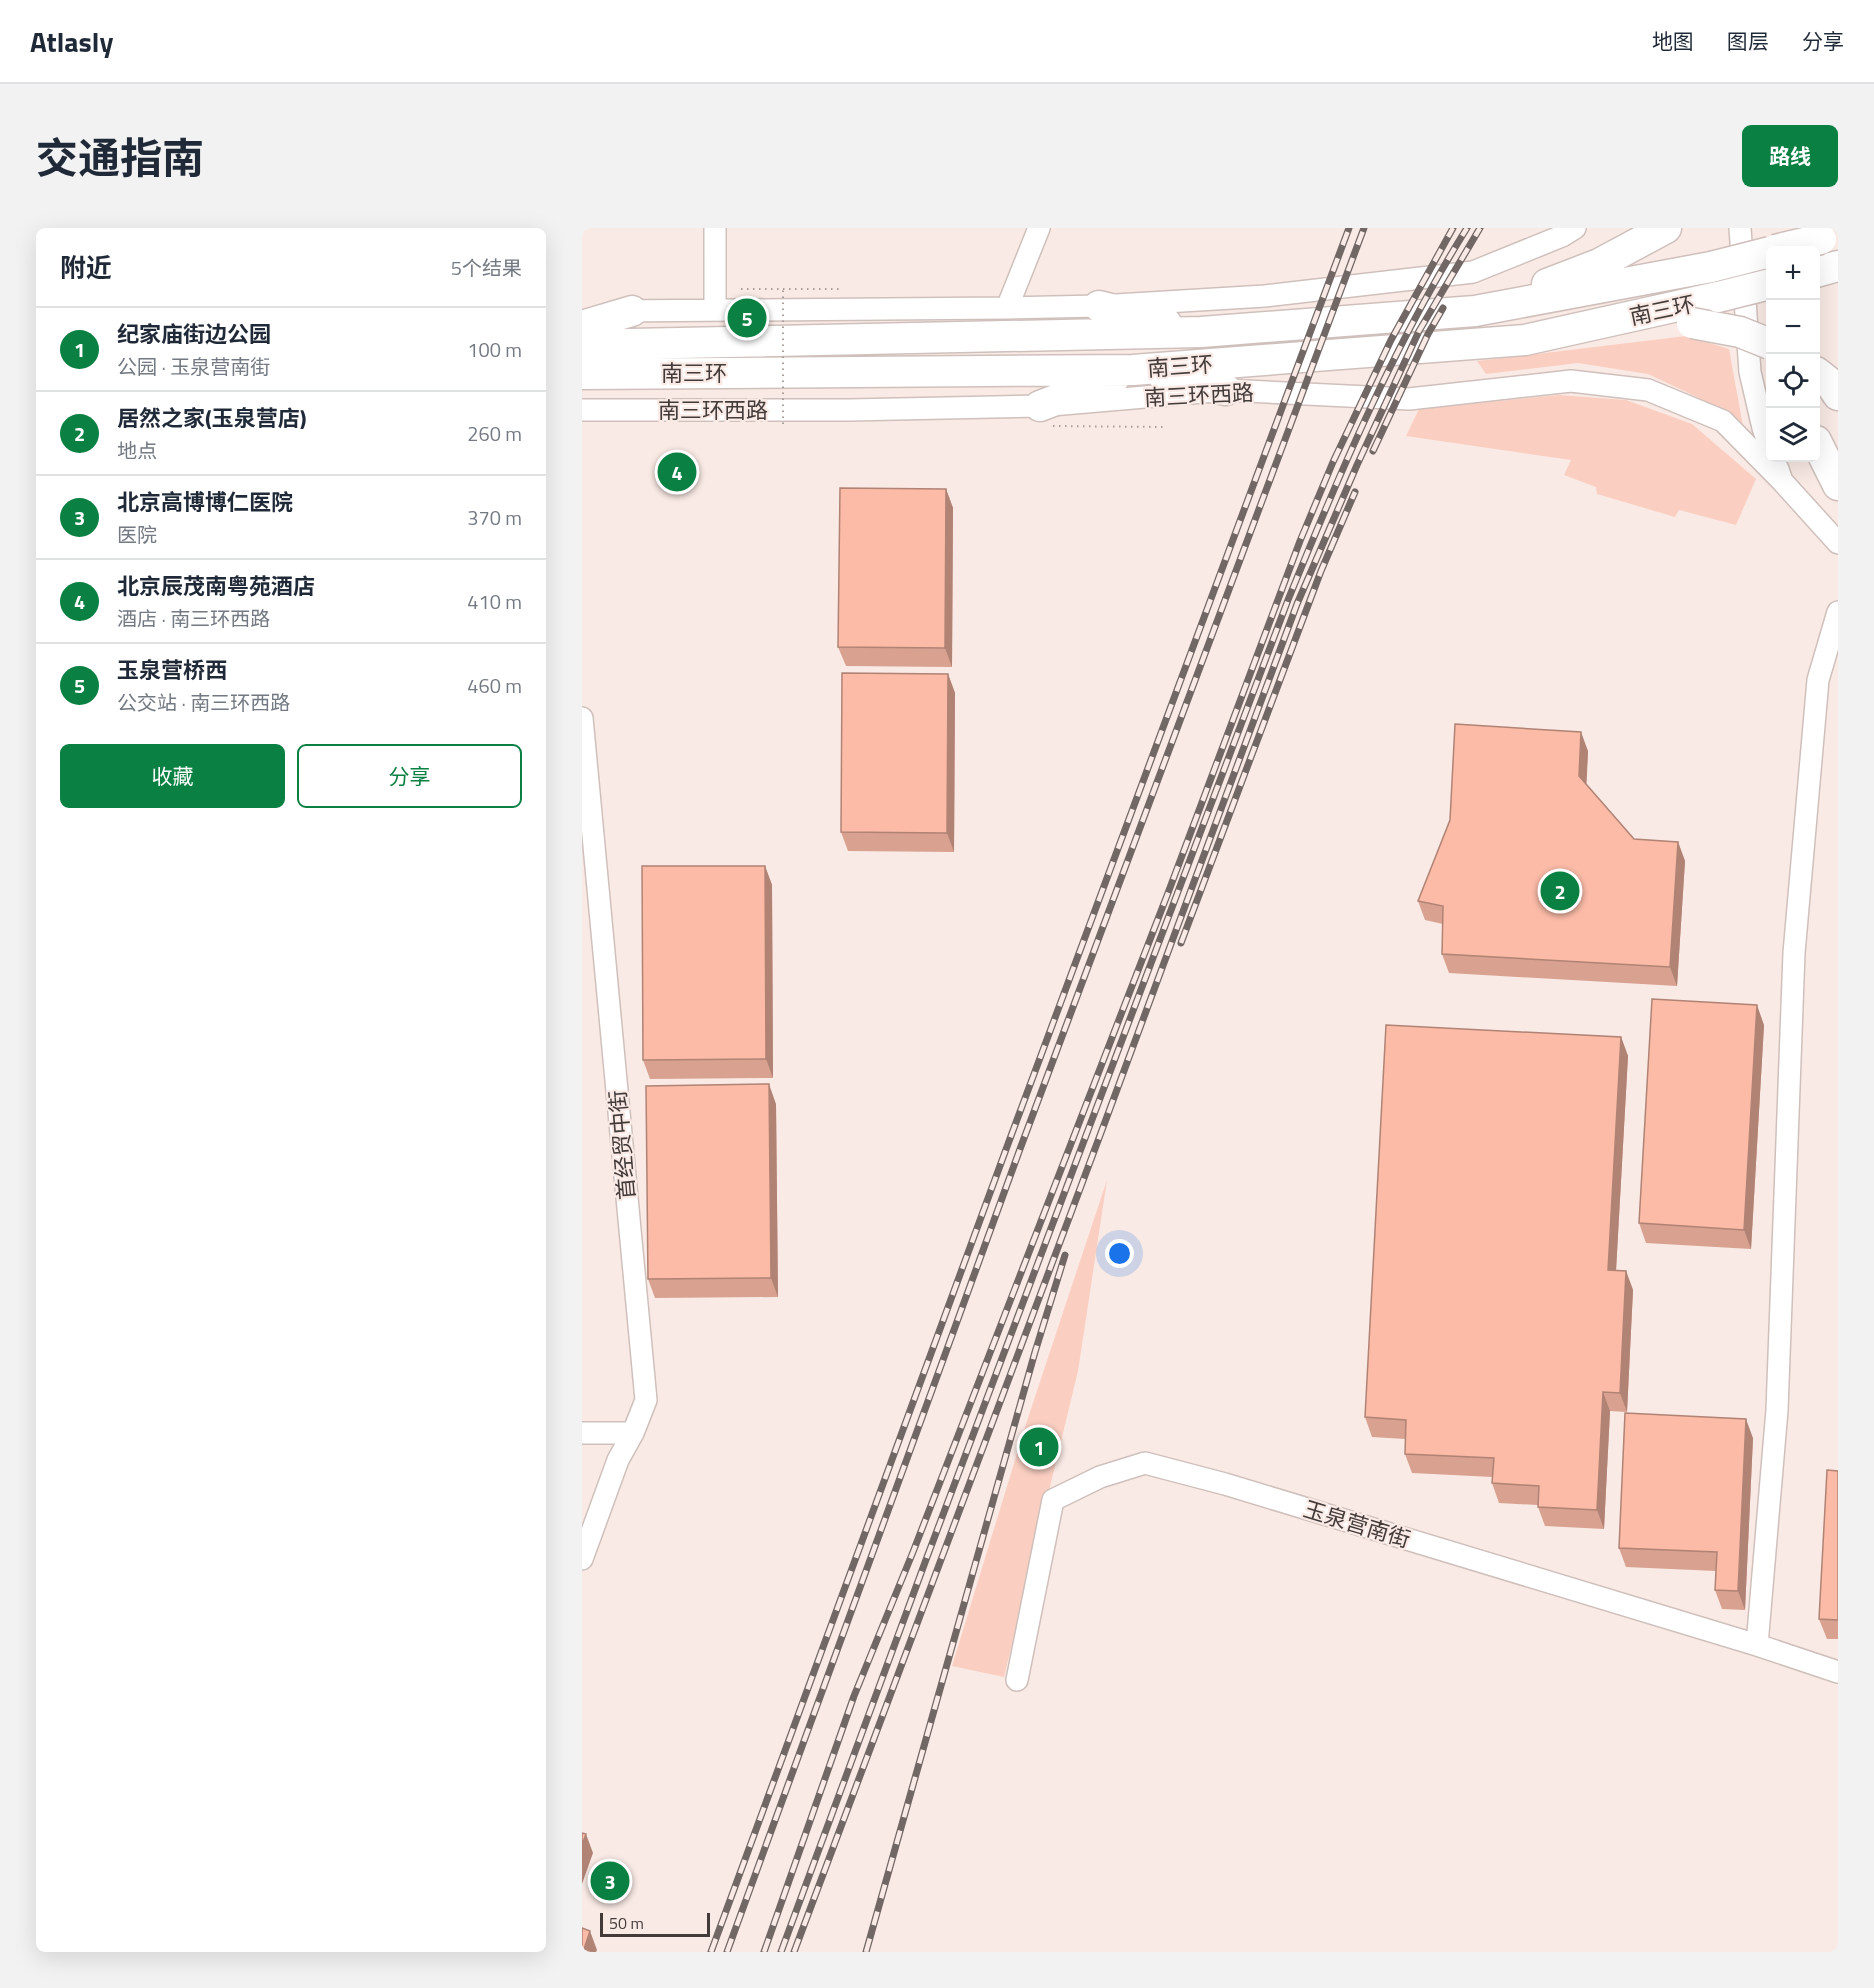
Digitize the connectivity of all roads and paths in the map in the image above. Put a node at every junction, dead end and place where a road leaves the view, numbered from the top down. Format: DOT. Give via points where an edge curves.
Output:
graph roads {
  1 [pos="715,228"];
  2 [pos="1039,228"];
  3 [pos="1575,228"];
  4 [pos="1666,228"];
  5 [pos="1740,228"];
  6 [pos="1788,228"];
  7 [pos="1829,237"];
  8 [pos="1786,246"];
  9 [pos="1792,246"];
  10 [pos="1766,253"];
  11 [pos="1766,285"];
  12 [pos="741,289"];
  13 [pos="783,289"];
  14 [pos="840,289"];
  15 [pos="1098,306"];
  16 [pos="1007,308"];
  17 [pos="715,310"];
  18 [pos="582,311"];
  19 [pos="632,311"];
  20 [pos="1475,311"];
  21 [pos="582,326"];
  22 [pos="1201,332"];
  23 [pos="1526,340"];
  24 [pos="1766,342"];
  25 [pos="582,345"];
  26 [pos="1133,370"];
  27 [pos="582,374"];
  28 [pos="1226,390"];
  29 [pos="582,410"];
  30 [pos="1045,416"];
  31 [pos="783,424"];
  32 [pos="1164,427"];
  33 [pos="1766,437"];
  34 [pos="1820,451"];
  35 [pos="1775,462"];
  36 [pos="1782,481"];
  37 [pos="1838,485"];
  38 [pos="1838,543"];
  39 [pos="1838,612"];
  40 [pos="582,718"];
  41 [pos="582,1433"];
  42 [pos="633,1433"];
  43 [pos="582,1559"];
  44 [pos="1757,1645"];
  45 [pos="1838,1672"];
  46 [pos="1017,1680"];
  1 -- 17 [label="street"];
  2 -- 16 [label="street"];
  3 -- 15 [label="street" via="1473,272 1265,296"];
  4 -- 20 [label="highway" via="1599,264"];
  5 -- 33 [label="street" via="1750,372"];
  6 -- 8 [label="highway"];
  7 -- 9 [label="highway, bridge"];
  10 -- 20 [label="highway, 南三环, bridge"];
  11 -- 23 [label="highway, 南三环, bridge"];
  12 -- 13 [label="path"];
  13 -- 14 [label="path"];
  13 -- 31 [label="path, bridge"];
  15 -- 16 [label="street"];
  15 -- 22 [label="highway"];
  16 -- 17 [label="street"];
  17 -- 19 [label="street"];
  18 -- 19 [label="street"];
  19 -- 21 [label="highway"];
  20 -- 22 [label="highway, 南三环"];
  22 -- 25 [label="highway, 南三环"];
  23 -- 24 [label="highway, bridge" via="1692,323 1740,332"];
  23 -- 26 [label="highway, 南三环"];
  26 -- 27 [label="highway, 南三环"];
  26 -- 28 [label="highway"];
  26 -- 30 [label="highway"];
  28 -- 30 [label="street, 南三环西路"];
  28 -- 36 [label="street, 南三环西路" via="1409,399 1571,381 1648,390 1723,421"];
  29 -- 30 [label="street, 南三环西路" via="849,410"];
  30 -- 32 [label="path"];
  34 -- 37 [label="highway"];
  35 -- 36 [label="street"];
  36 -- 38 [label="street, 南三环西路"];
  39 -- 44 [label="street" via="1818,680 1794,952 1777,1410"];
  40 -- 42 [label="street, 首经贸中街" via="646,1400"];
  41 -- 42 [label="street"];
  42 -- 43 [label="street, 首经贸中街" via="618,1460"];
  44 -- 45 [label="street, 玉泉营南街"];
  44 -- 46 [label="street, 玉泉营南街" via="1145,1463 1100,1477 1053,1500"];
}
